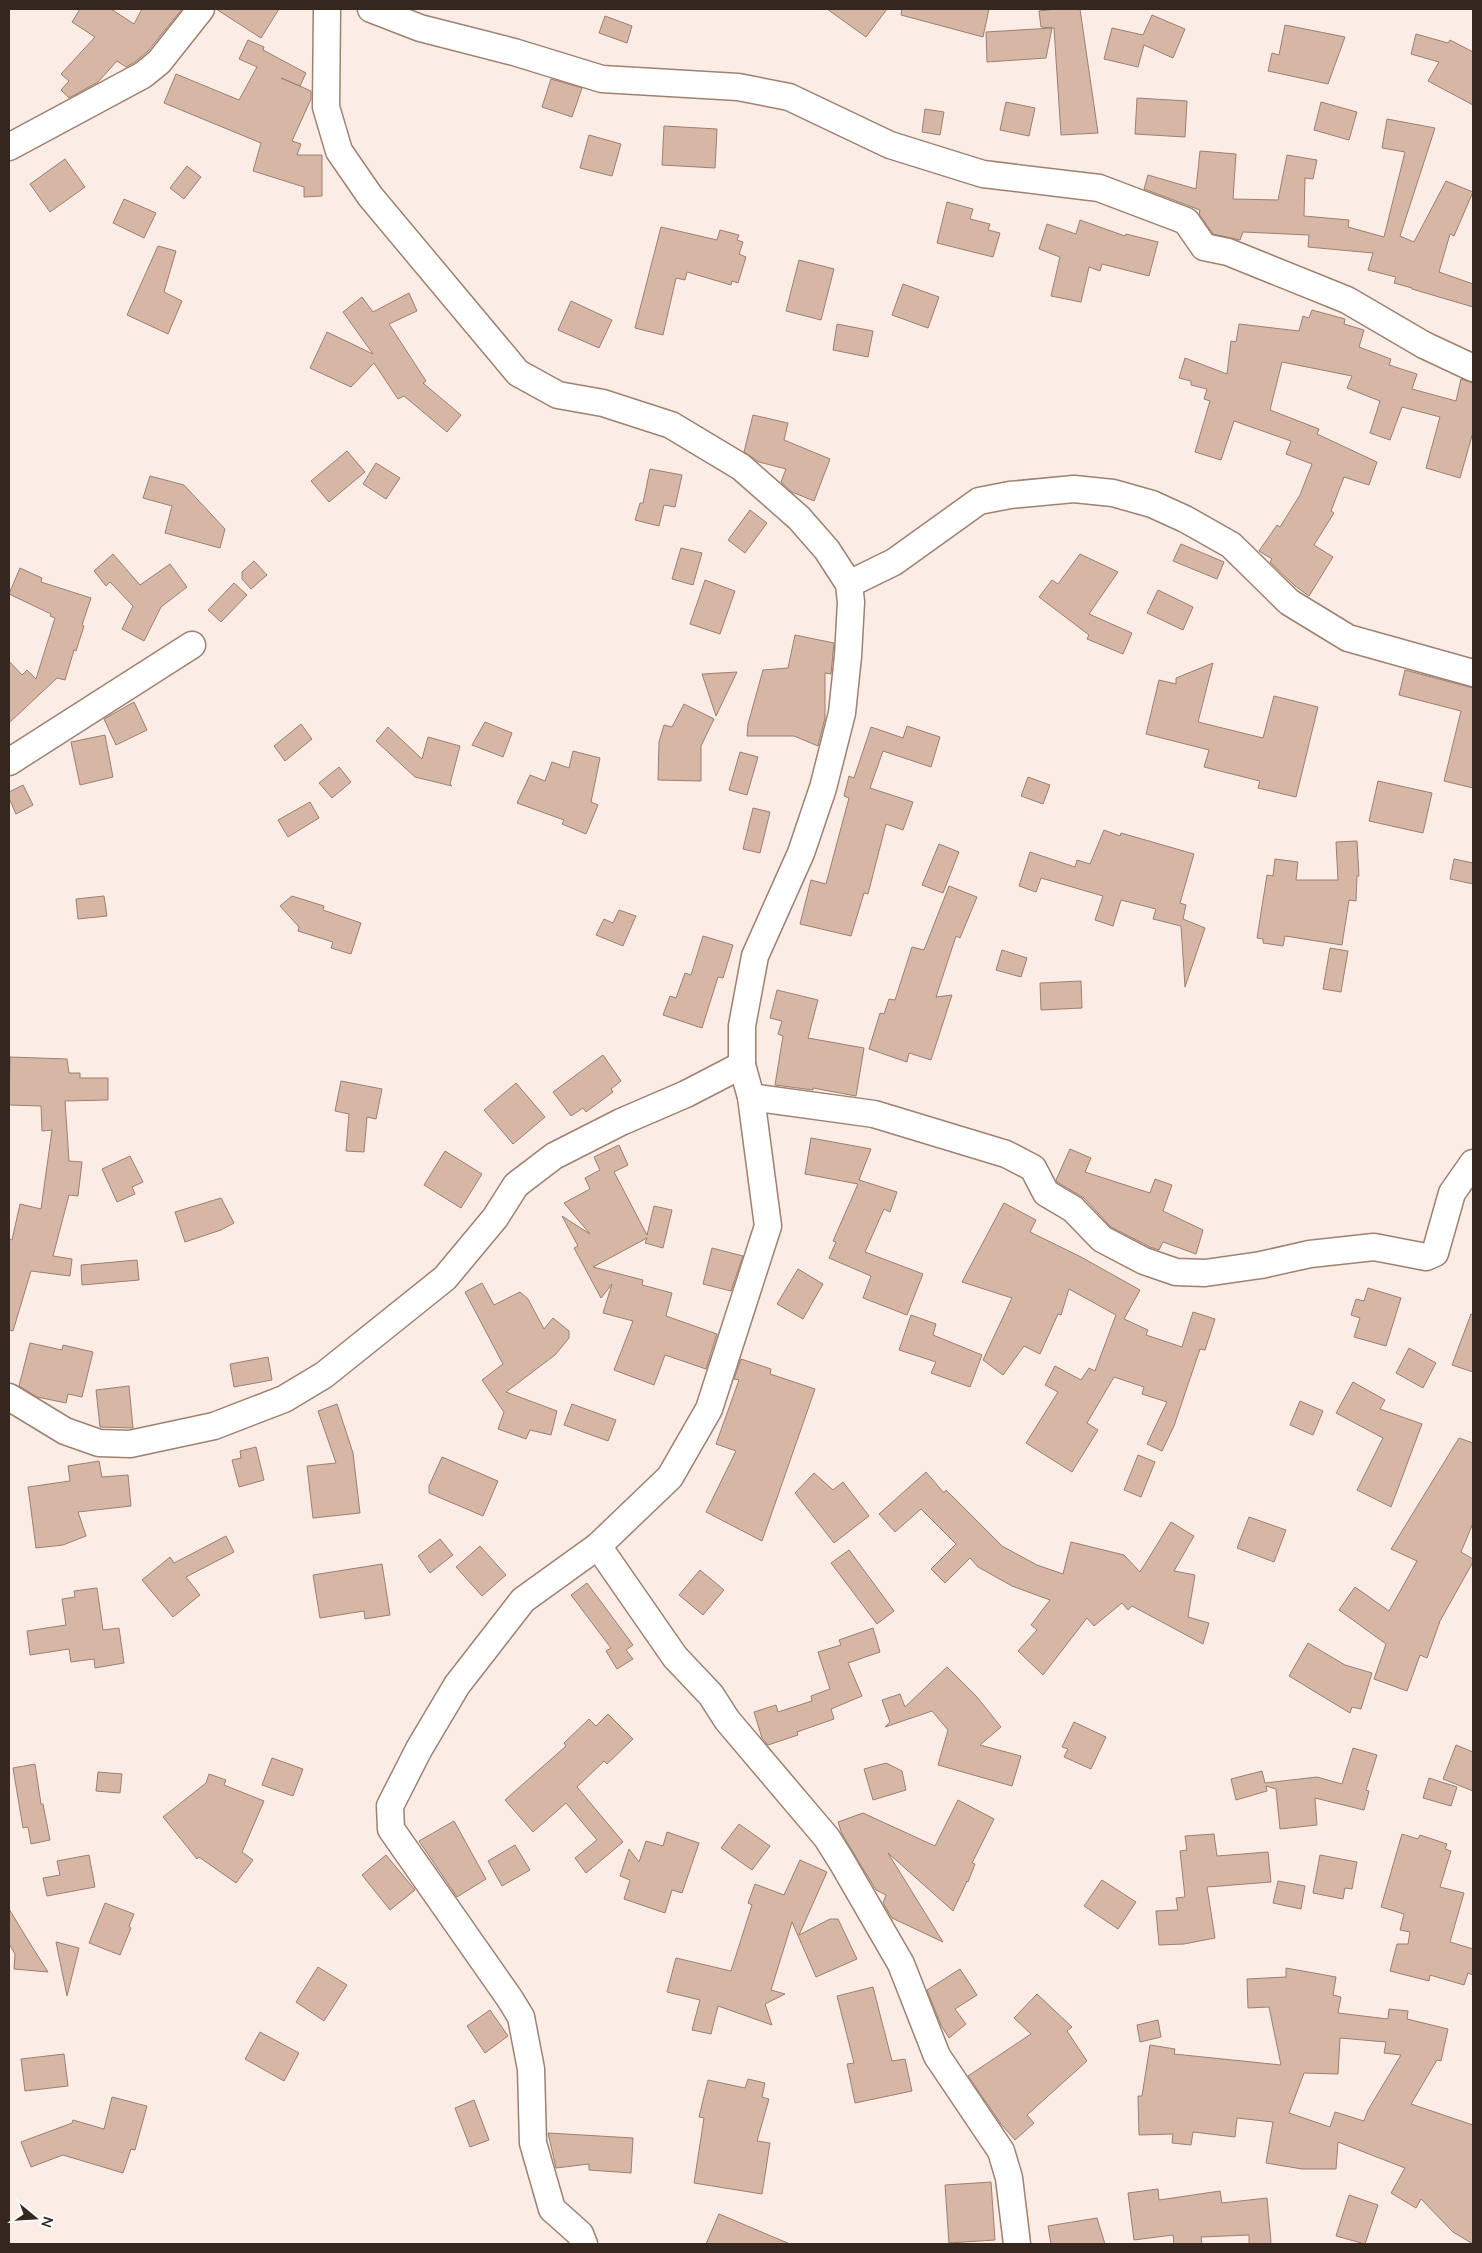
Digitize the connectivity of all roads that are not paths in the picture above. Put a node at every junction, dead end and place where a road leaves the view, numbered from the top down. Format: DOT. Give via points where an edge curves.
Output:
graph roads {
  1 [pos="201,9"];
  2 [pos="327,9"];
  3 [pos="371,9"];
  4 [pos="9,147"];
  5 [pos="1473,368"];
  6 [pos="849,584"];
  7 [pos="192,645"];
  8 [pos="1473,673"];
  9 [pos="9,762"];
  10 [pos="742,1064"];
  11 [pos="751,1097"];
  12 [pos="1473,1163"];
  13 [pos="9,1398"];
  14 [pos="598,1546"];
  15 [pos="584,2244"];
  16 [pos="1017,2244"];
  1 -- 4 [label="street" via="159,62 143,75"];
  2 -- 6 [label="street" via="326,107 339,151 370,196 518,373 558,395 603,403 671,425 741,468 799,518 827,550"];
  3 -- 5 [label="street" via="420,28 602,79 738,86 789,97 890,145 983,174 1099,188 1186,220 1204,247 1228,252 1347,300 1424,345"];
  6 -- 8 [label="street" via="894,562 979,501 1074,489 1113,493 1152,504 1231,545 1289,602 1348,638"];
  6 -- 10 [label="street" via="849,647 842,713 824,788 801,853 755,956 742,1026"];
  7 -- 9 [label="street"];
  10 -- 11 [label="street"];
  10 -- 13 [label="street" via="554,1156 516,1185 495,1218 445,1278 324,1375 284,1400 214,1426 130,1444 99,1443 66,1431"];
  11 -- 12 [label="street" via="874,1114 1006,1154 1033,1168 1046,1193 1073,1209 1102,1239 1176,1272 1205,1274 1310,1254 1374,1247 1426,1257 1435,1253 1452,1193"];
  11 -- 14 [label="street" via="768,1226 709,1409 670,1477"];
  14 -- 15 [label="street" via="523,1600 457,1685 418,1749 390,1806 391,1828 521,2017 531,2069 533,2143 552,2209 580,2234"];
  14 -- 16 [label="street" via="675,1657 827,1838 842,1862 901,1964 937,2056 1001,2151"];
}
